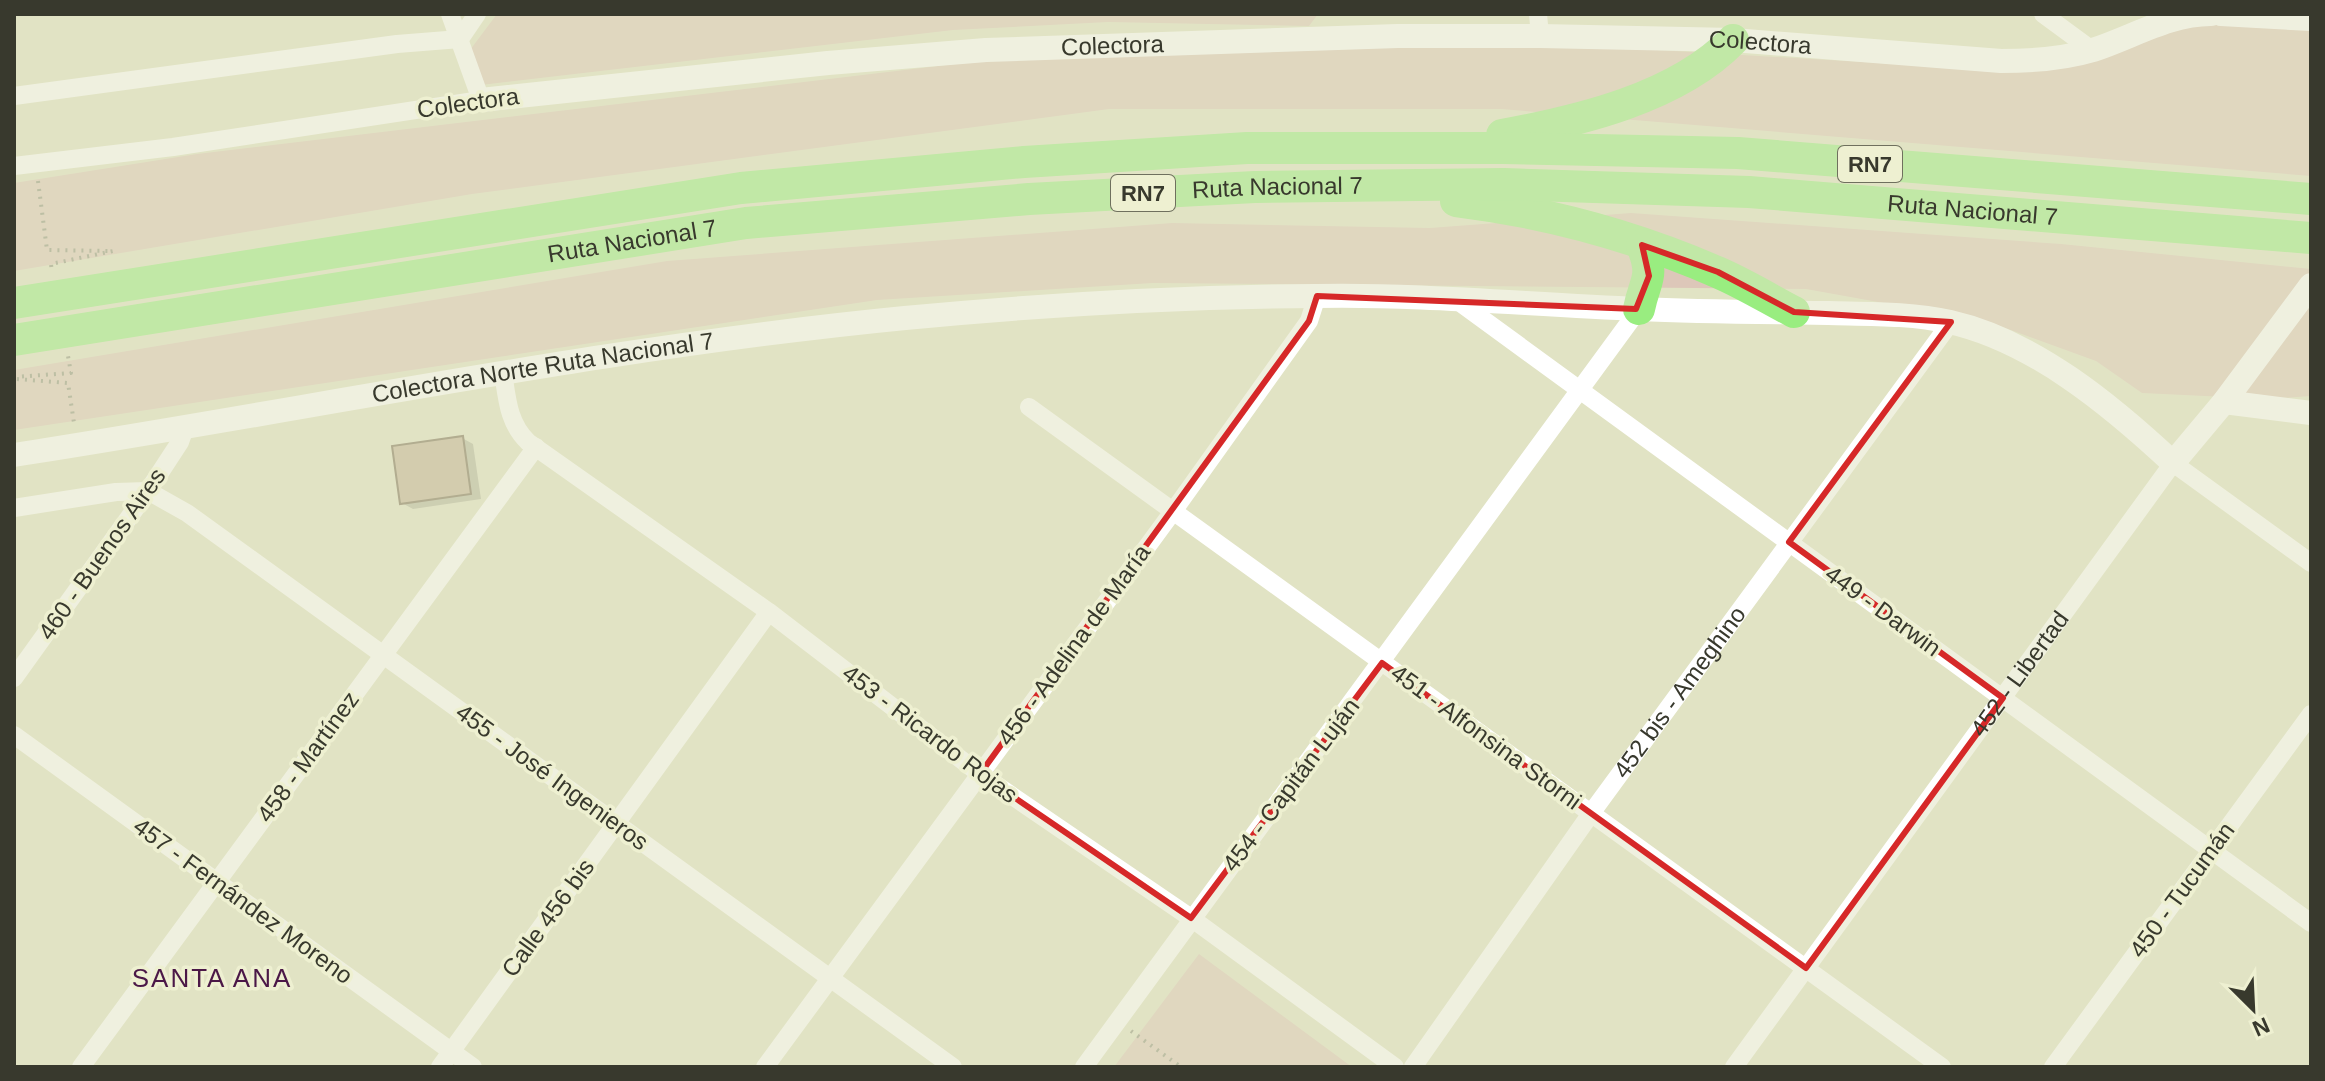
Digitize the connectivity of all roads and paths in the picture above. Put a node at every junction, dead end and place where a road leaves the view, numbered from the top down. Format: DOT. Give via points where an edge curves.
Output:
graph roads {
  1 [pos="450,14"];
  2 [pos="477,14"];
  3 [pos="2043,14"];
  4 [pos="2211,14"];
  5 [pos="2221,14"];
  6 [pos="2160,19"];
  7 [pos="2311,19"];
  8 [pos="1539,25"];
  9 [pos="460,39"];
  10 [pos="1733,40"];
  11 [pos="2092,50"];
  12 [pos="14,96"];
  13 [pos="481,100"];
  14 [pos="1436,148"];
  15 [pos="16,161"];
  16 [pos="1342,186"];
  17 [pos="2307,198"];
  18 [pos="2295,236"];
  19 [pos="1642,245"];
  20 [pos="51,264"];
  21 [pos="2311,285"];
  22 [pos="1317,296"];
  23 [pos="1455,299"];
  24 [pos="14,303"];
  25 [pos="1639,309"];
  26 [pos="1794,312"];
  27 [pos="1951,322"];
  28 [pos="14,340"];
  29 [pos="503,372"];
  30 [pos="71,373"];
  31 [pos="14,378"];
  32 [pos="1580,388"];
  33 [pos="2224,402"];
  34 [pos="1029,407"];
  35 [pos="2311,413"];
  36 [pos="185,428"];
  37 [pos="78,445"];
  38 [pos="536,447"];
  39 [pos="14,455"];
  40 [pos="2173,463"];
  41 [pos="148,491"];
  42 [pos="14,508"];
  43 [pos="1174,510"];
  44 [pos="1789,542"];
  45 [pos="2311,563"];
  46 [pos="769,612"];
  47 [pos="383,655"];
  48 [pos="1382,663"];
  49 [pos="14,678"];
  50 [pos="2003,698"];
  51 [pos="2311,714"];
  52 [pos="14,735"];
  53 [pos="980,774"];
  54 [pos="1592,812"];
  55 [pos="616,823"];
  56 [pos="2211,850"];
  57 [pos="217,882"];
  58 [pos="1191,918"];
  59 [pos="2311,923"];
  60 [pos="1806,968"];
  61 [pos="830,978"];
  62 [pos="1117,1022"];
  63 [pos="451,1051"];
  64 [pos="81,1067"];
  65 [pos="440,1067"];
  66 [pos="473,1067"];
  67 [pos="765,1067"];
  68 [pos="953,1067"];
  69 [pos="1084,1067"];
  70 [pos="1181,1067"];
  71 [pos="1395,1067"];
  72 [pos="1413,1067"];
  73 [pos="1734,1067"];
  74 [pos="1942,1067"];
  75 [pos="2053,1067"];
  1 -- 9 [label="street"];
  2 -- 9 [label="street"];
  3 -- 11 [label="street"];
  4 -- 6 [label="street, Colectora"];
  5 -- 7 [label="street"];
  6 -- 11 [label="street, Colectora"];
  8 -- 10 [label="street, Colectora"];
  8 -- 13 [label="street, Colectora" via="1398,36 986,50"];
  9 -- 12 [label="street"];
  9 -- 13 [label="street"];
  10 -- 11 [label="street, Colectora" via="2001,61 2044,61"];
  10 -- 14 [label="highway" via="1702,68 1646,96 1537,129"];
  13 -- 15 [label="street, Colectora" via="173,147"];
  14 -- 17 [label="highway, Ruta Nacional 7 / RN7" via="1738,153"];
  14 -- 24 [label="highway, Ruta Nacional 7 / RN7" via="1247,148 741,188"];
  15 -- 20 [label="path" via="37,174 47,250 113,251"];
  16 -- 18 [label="highway, Ruta Nacional 7 / RN7" via="1504,184 1749,192"];
  16 -- 19 [label="highway" via="1486,204 1588,226"];
  16 -- 28 [label="highway, Ruta Nacional 7 / RN7" via="1029,199 746,223"];
  19 -- 25 [label="highway" via="1649,276"];
  19 -- 26 [label="highway" via="1718,272"];
  21 -- 33 [label="street, 452 - Libertad"];
  22 -- 23 [label="street"];
  22 -- 29 [label="street, Colectora Norte Ruta Nacional 7" via="1077,305 888,320"];
  22 -- 43 [label="street, 456 - Adelina de María" via="1309,321"];
  23 -- 25 [label="street"];
  23 -- 32 [label="street, 449 - Darwin"];
  25 -- 26 [label="street"];
  25 -- 32 [label="street, 454 - Capitán Luján"];
  26 -- 27 [label="street"];
  27 -- 40 [label="street" via="2027,352 2070,377"];
  27 -- 44 [label="street, 452 bis - Ameghino"];
  29 -- 36 [label="street, Colectora Norte Ruta Nacional 7"];
  29 -- 38 [label="street, 453 - Ricardo Rojas" via="511,420"];
  30 -- 31 [label="path"];
  31 -- 37 [label="path" via="68,383"];
  32 -- 44 [label="street, 449 - Darwin"];
  32 -- 48 [label="street, 454 - Capitán Luján"];
  33 -- 35 [label="street"];
  33 -- 40 [label="street, 452 - Libertad"];
  34 -- 43 [label="street, 451 - Alfonsina Storni"];
  36 -- 37 [label="street, Colectora Norte Ruta Nacional 7"];
  36 -- 41 [label="street, 460 - Buenos Aires"];
  37 -- 39 [label="street, Colectora Norte Ruta Nacional 7"];
  38 -- 46 [label="street, 453 - Ricardo Rojas"];
  38 -- 47 [label="street, 458 - Martínez"];
  40 -- 45 [label="street"];
  40 -- 50 [label="street, 452 - Libertad"];
  41 -- 42 [label="street"];
  41 -- 47 [label="street, 455 - José Ingenieros" via="187,513"];
  41 -- 49 [label="street, 460 - Buenos Aires"];
  43 -- 48 [label="street, 451 - Alfonsina Storni"];
  43 -- 53 [label="street, 456 - Adelina de María"];
  44 -- 50 [label="street, 449 - Darwin"];
  44 -- 54 [label="street, 452 bis - Ameghino"];
  46 -- 53 [label="street, 453 - Ricardo Rojas"];
  46 -- 55 [label="street, Calle 456 bis"];
  47 -- 55 [label="street, 455 - José Ingenieros"];
  47 -- 57 [label="street, 458 - Martínez"];
  48 -- 54 [label="street, 451 - Alfonsina Storni"];
  48 -- 58 [label="street, 454 - Capitán Luján"];
  50 -- 56 [label="street, 449 - Darwin"];
  50 -- 60 [label="street, 452 - Libertad"];
  51 -- 56 [label="street, 450 - Tucumán"];
  52 -- 57 [label="street, 457 - Fernández Moreno"];
  53 -- 58 [label="street, 453 - Ricardo Rojas"];
  53 -- 61 [label="street, 456 - Adelina de María"];
  54 -- 60 [label="street, 451 - Alfonsina Storni"];
  54 -- 72 [label="street, 452 bis - Ameghino"];
  55 -- 61 [label="street, 455 - José Ingenieros"];
  55 -- 63 [label="street, Calle 456 bis"];
  56 -- 59 [label="street, 449 - Darwin"];
  56 -- 75 [label="street, 450 - Tucumán"];
  57 -- 63 [label="street, 457 - Fernández Moreno"];
  57 -- 64 [label="street, 458 - Martínez"];
  58 -- 62 [label="street, 454 - Capitán Luján"];
  58 -- 71 [label="street, 453 - Ricardo Rojas"];
  60 -- 73 [label="street, 452 - Libertad"];
  60 -- 74 [label="street, 451 - Alfonsina Storni"];
  61 -- 67 [label="street, 456 - Adelina de María"];
  61 -- 68 [label="street, 455 - José Ingenieros"];
  62 -- 69 [label="street, 454 - Capitán Luján"];
  62 -- 70 [label="path"];
  63 -- 65 [label="street, Calle 456 bis"];
  63 -- 66 [label="street, 457 - Fernández Moreno"];
}
